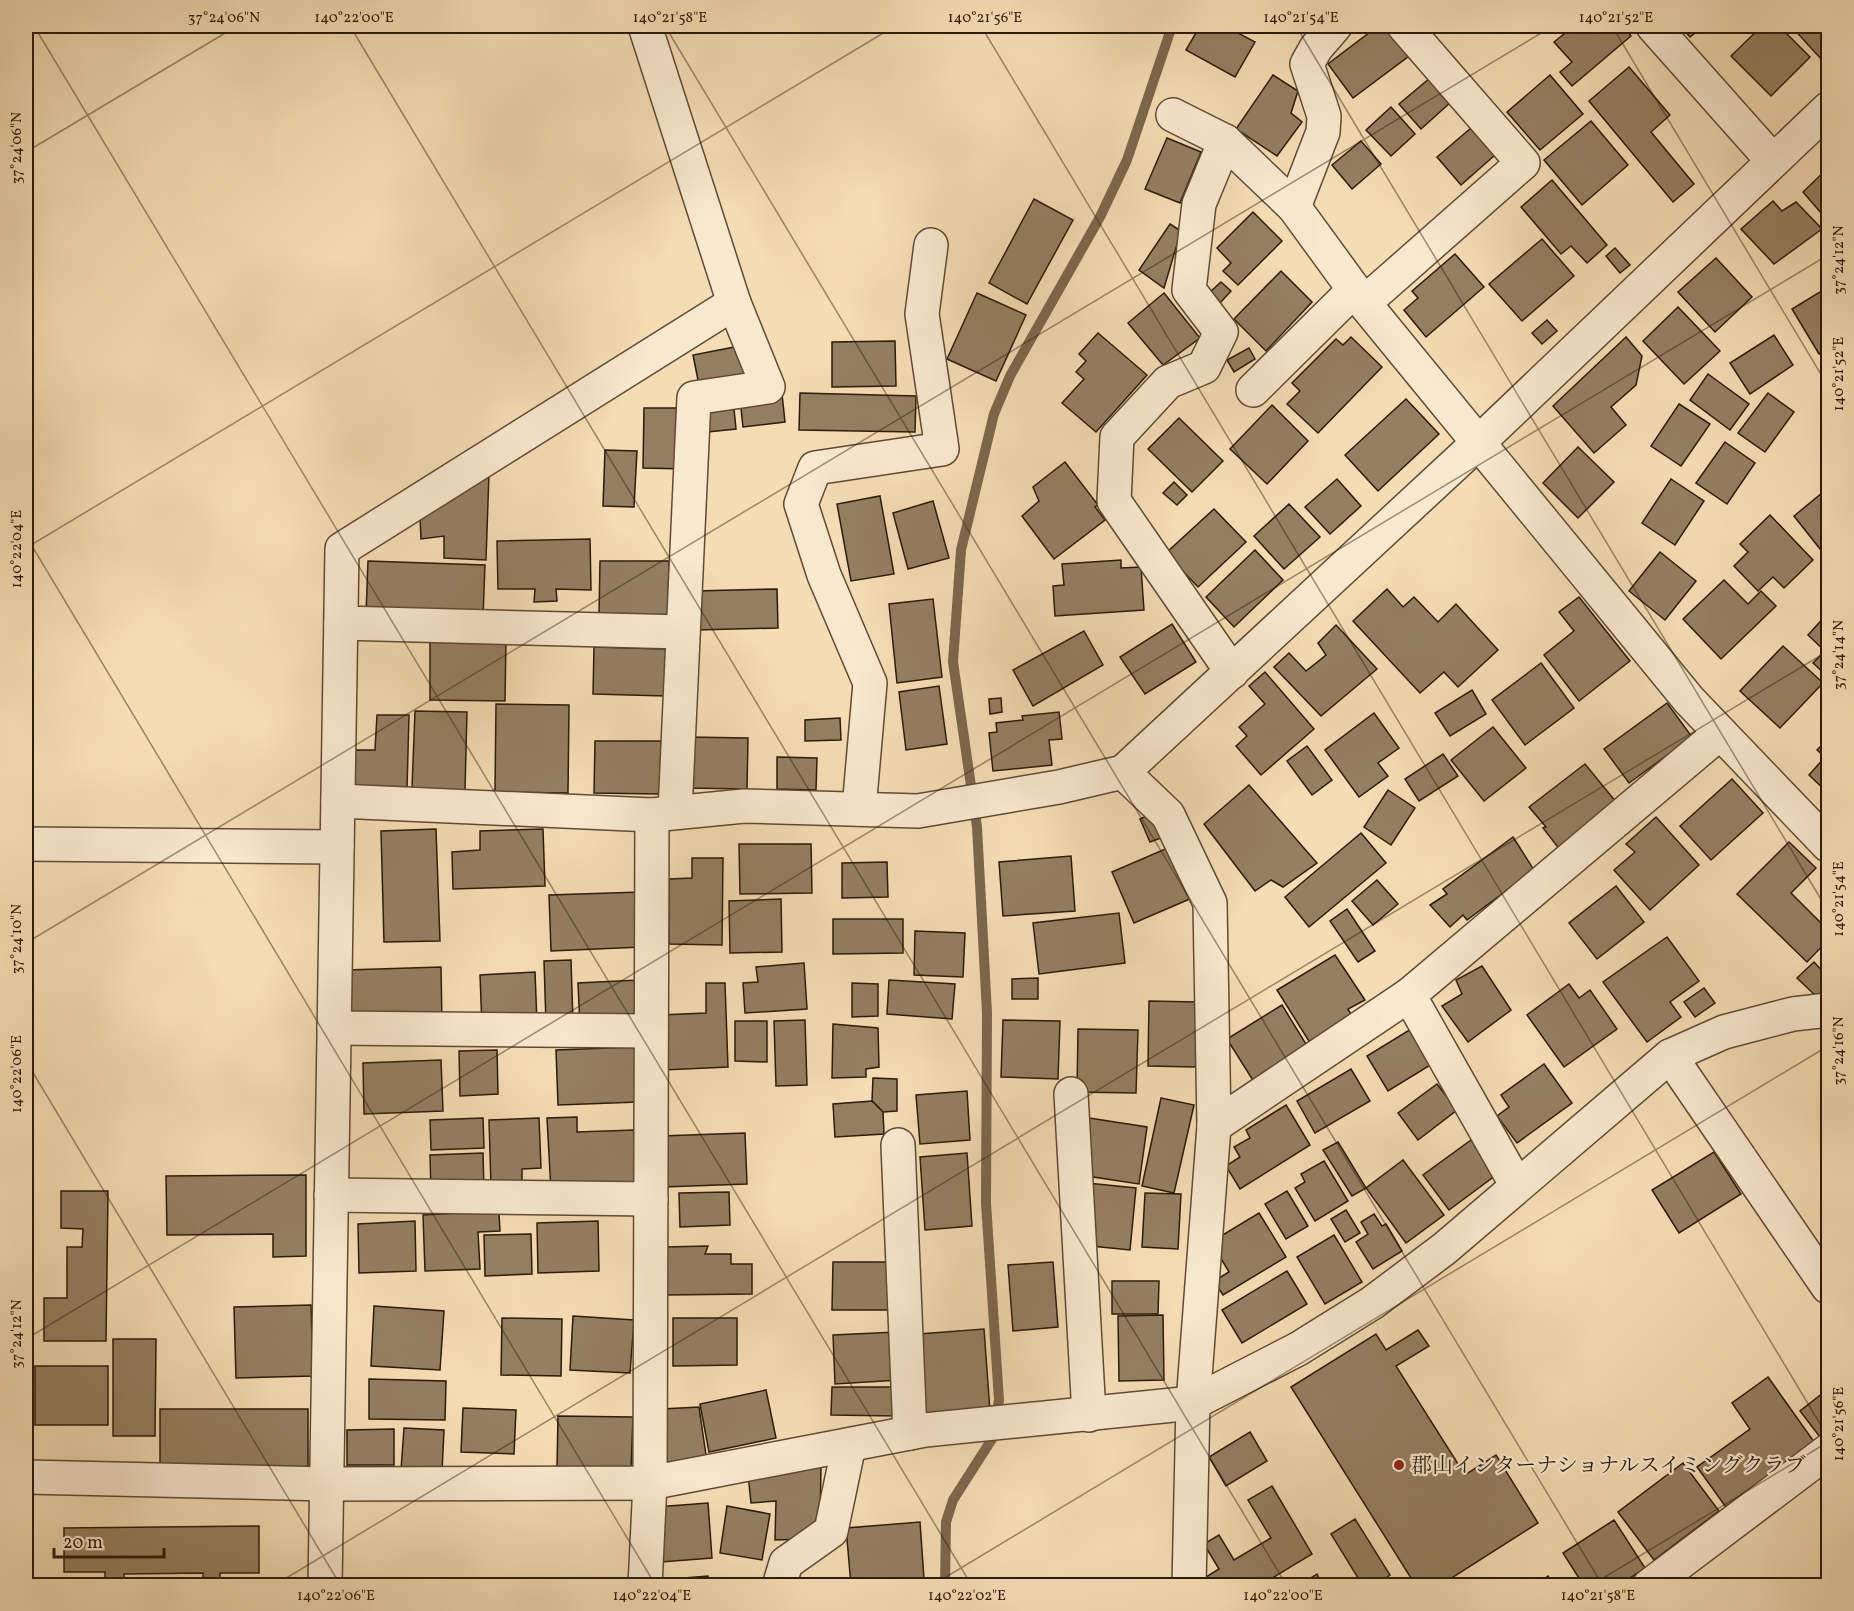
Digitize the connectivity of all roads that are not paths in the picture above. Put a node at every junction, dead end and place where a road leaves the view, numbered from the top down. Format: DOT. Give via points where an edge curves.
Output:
graph roads {
  1 [pos="645,26"];
  2 [pos="1335,26"];
  3 [pos="1404,26"];
  4 [pos="1653,26"];
  5 [pos="1828,109"];
  6 [pos="1173,115"];
  7 [pos="1225,141"];
  8 [pos="1773,161"];
  9 [pos="1294,207"];
  10 [pos="931,245"];
  11 [pos="1359,297"];
  12 [pos="734,303"];
  13 [pos="1253,390"];
  14 [pos="1478,443"];
  15 [pos="341,623"];
  16 [pos="683,632"];
  17 [pos="1232,672"];
  18 [pos="1720,733"];
  19 [pos="1123,772"];
  20 [pos="338,801"];
  21 [pos="859,809"];
  22 [pos="664,813"];
  23 [pos="26,844"];
  24 [pos="1828,844"];
  25 [pos="337,847"];
  26 [pos="1409,995"];
  27 [pos="1828,1010"];
  28 [pos="334,1029"];
  29 [pos="651,1031"];
  30 [pos="1670,1056"];
  31 [pos="1071,1094"];
  32 [pos="1214,1126"];
  33 [pos="898,1145"];
  34 [pos="1517,1186"];
  35 [pos="331,1195"];
  36 [pos="651,1199"];
  37 [pos="1828,1287"];
  38 [pos="1193,1403"];
  39 [pos="1089,1415"];
  40 [pos="910,1433"];
  41 [pos="849,1445"];
  42 [pos="1828,1451"];
  43 [pos="26,1478"];
  44 [pos="650,1483"];
  45 [pos="327,1484"];
  46 [pos="326,1586"];
  47 [pos="645,1586"];
  48 [pos="778,1586"];
  49 [pos="1189,1586"];
  50 [pos="1649,1586"];
  1 -- 12 [label="street"];
  2 -- 9 [label="street" via="1307,64 1324,116 1323,132"];
  3 -- 11 [label="street" via="1523,163"];
  4 -- 8 [label="street"];
  5 -- 8 [label="street"];
  6 -- 7 [label="street"];
  7 -- 9 [label="street"];
  7 -- 17 [label="street" via="1199,204 1189,290 1221,332 1204,367 1168,382 1117,437 1114,501"];
  8 -- 14 [label="street"];
  9 -- 11 [label="street"];
  10 -- 21 [label="street" via="922,314 942,449 815,468 801,504 824,575 870,683"];
  11 -- 13 [label="street"];
  11 -- 14 [label="street"];
  12 -- 15 [label="street" via="342,549"];
  12 -- 16 [label="street" via="768,387 694,398"];
  14 -- 17 [label="street"];
  14 -- 18 [label="street"];
  15 -- 16 [label="street"];
  15 -- 20 [label="street"];
  16 -- 22 [label="street"];
  17 -- 19 [label="street"];
  18 -- 24 [label="street"];
  18 -- 26 [label="street"];
  19 -- 21 [label="street" via="918,811"];
  19 -- 32 [label="street" via="1168,815 1210,903"];
  20 -- 22 [label="street"];
  20 -- 25 [label="street"];
  21 -- 22 [label="street" via="744,806"];
  22 -- 29 [label="street"];
  23 -- 25 [label="street"];
  25 -- 28 [label="street"];
  26 -- 32 [label="street"];
  26 -- 34 [label="street"];
  27 -- 30 [label="street" via="1793,1014 1724,1032"];
  28 -- 29 [label="street"];
  28 -- 35 [label="street"];
  29 -- 36 [label="street"];
  30 -- 34 [label="street"];
  30 -- 37 [label="street"];
  31 -- 39 [label="street"];
  32 -- 38 [label="street"];
  33 -- 40 [label="street"];
  34 -- 38 [label="street" via="1444,1249 1372,1303 1298,1349"];
  35 -- 36 [label="street"];
  35 -- 45 [label="street"];
  36 -- 44 [label="street"];
  38 -- 39 [label="street"];
  38 -- 49 [label="street"];
  39 -- 40 [label="street"];
  40 -- 41 [label="street"];
  41 -- 44 [label="street"];
  41 -- 48 [label="street" via="831,1531 786,1563"];
  42 -- 50 [label="street"];
  43 -- 45 [label="street"];
  44 -- 45 [label="street"];
  44 -- 47 [label="street"];
  45 -- 46 [label="street"];
}
